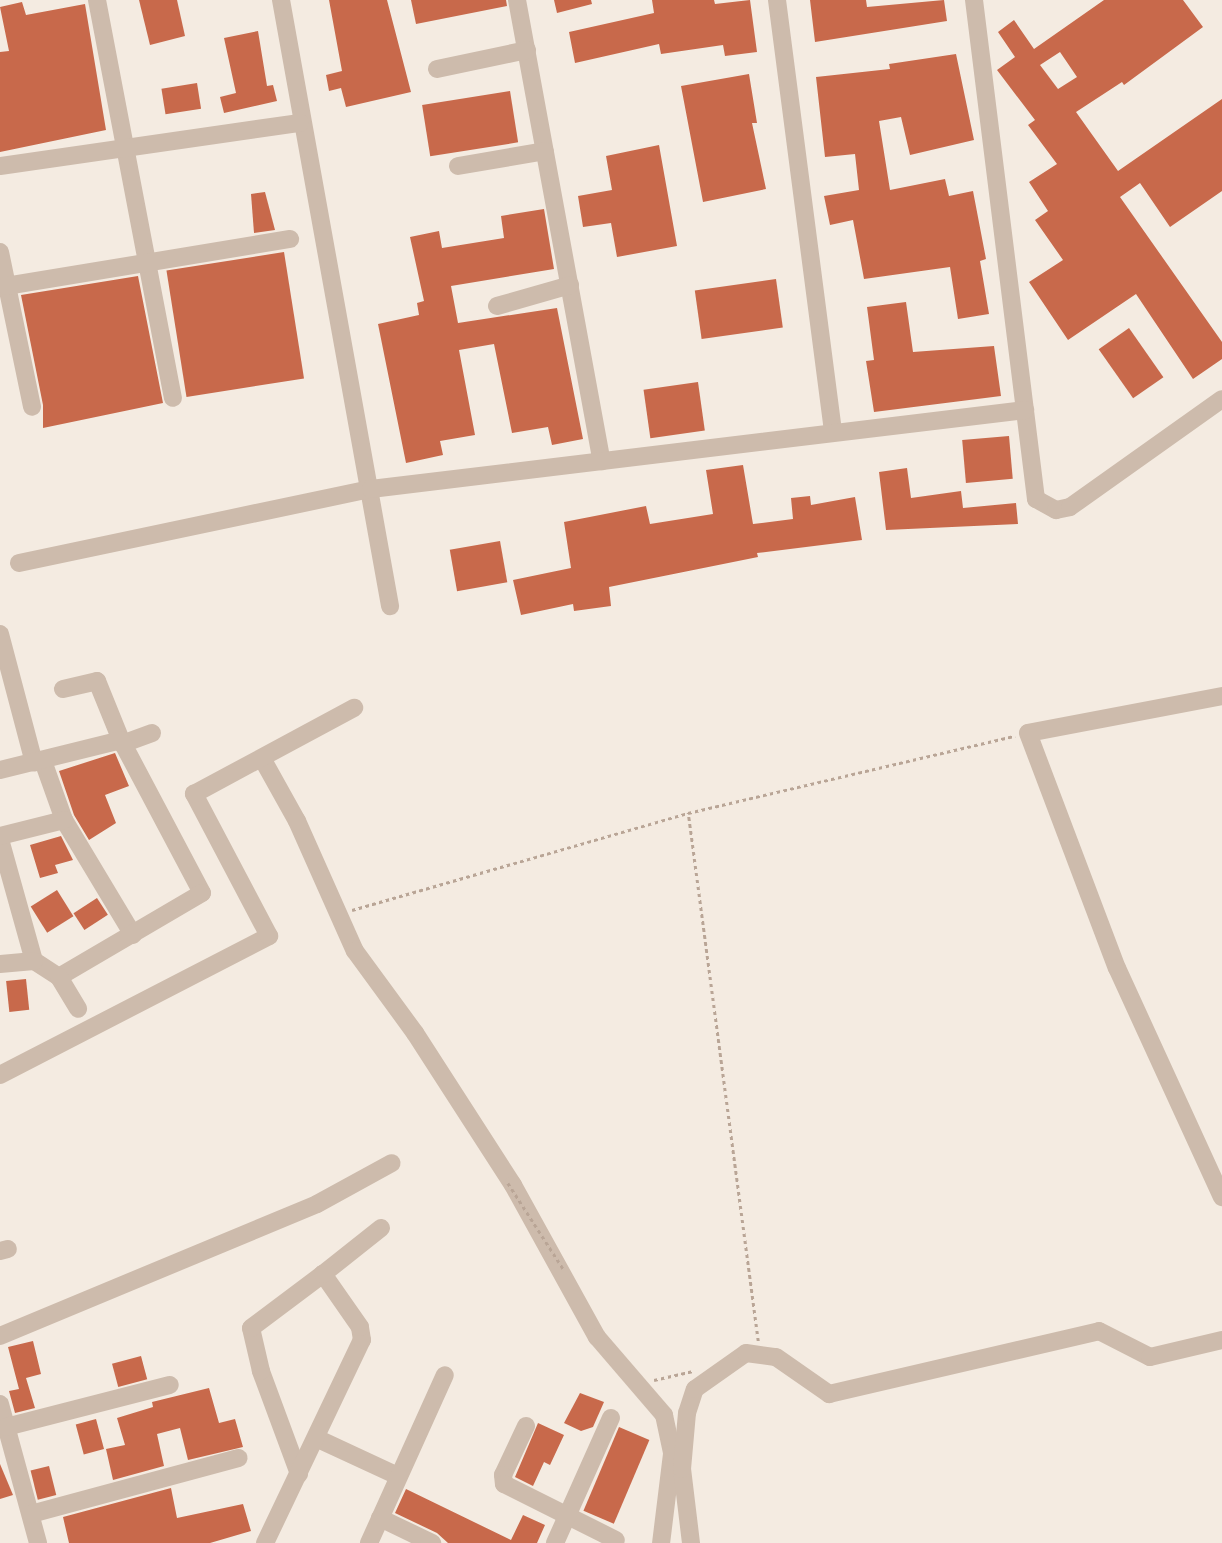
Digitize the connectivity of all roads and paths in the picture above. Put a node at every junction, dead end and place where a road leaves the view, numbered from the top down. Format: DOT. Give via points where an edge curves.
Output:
graph roads {
  1 [pos="97,0"];
  2 [pos="281,0"];
  3 [pos="517,0"];
  4 [pos="778,0"];
  5 [pos="974,0"];
  6 [pos="527,50"];
  7 [pos="437,69"];
  8 [pos="300,123"];
  9 [pos="125,145"];
  10 [pos="545,151"];
  11 [pos="0,166"];
  12 [pos="458,166"];
  13 [pos="290,239"];
  14 [pos="0,252"];
  15 [pos="146,262"];
  16 [pos="570,285"];
  17 [pos="6,286"];
  18 [pos="497,306"];
  19 [pos="173,398"];
  20 [pos="1222,399"];
  21 [pos="32,407"];
  22 [pos="1025,410"];
  23 [pos="833,431"];
  24 [pos="602,461"];
  25 [pos="371,489"];
  26 [pos="19,563"];
  27 [pos="390,606"];
  28 [pos="0,634"];
  29 [pos="63,689"];
  30 [pos="1222,696"];
  31 [pos="354,708"];
  32 [pos="152,733"];
  33 [pos="1028,733"];
  34 [pos="122,742"];
  35 [pos="263,760"];
  36 [pos="38,762"];
  37 [pos="0,770"];
  38 [pos="688,813"];
  39 [pos="64,820"];
  40 [pos="0,837"];
  41 [pos="335,915"];
  42 [pos="133,935"];
  43 [pos="34,961"];
  44 [pos="0,964"];
  45 [pos="59,978"];
  46 [pos="78,1009"];
  47 [pos="0,1076"];
  48 [pos="392,1163"];
  49 [pos="508,1183"];
  50 [pos="1222,1197"];
  51 [pos="381,1228"];
  52 [pos="323,1274"];
  53 [pos="571,1282"];
  54 [pos="0,1336"];
  55 [pos="1222,1340"];
  56 [pos="760,1355"];
  57 [pos="697,1370"];
  58 [pos="445,1375"];
  59 [pos="637,1384"];
  60 [pos="170,1385"];
  61 [pos="0,1404"];
  62 [pos="611,1418"];
  63 [pos="526,1426"];
  64 [pos="6,1427"];
  65 [pos="316,1438"];
  66 [pos="6,1453"];
  67 [pos="239,1458"];
  68 [pos="299,1474"];
  69 [pos="398,1476"];
  70 [pos="31,1514"];
  71 [pos="567,1514"];
  72 [pos="380,1518"];
  73 [pos="617,1536"];
  74 [pos="263,1542"];
  75 [pos="38,1543"];
  76 [pos="369,1543"];
  77 [pos="432,1543"];
  78 [pos="555,1543"];
  79 [pos="662,1543"];
  80 [pos="691,1543"];
  1 -- 9 [label="street"];
  2 -- 8 [label="street"];
  3 -- 6 [label="street"];
  4 -- 23 [label="street"];
  5 -- 22 [label="street"];
  6 -- 7 [label="street"];
  6 -- 10 [label="street"];
  8 -- 9 [label="street"];
  8 -- 25 [label="street"];
  9 -- 11 [label="street"];
  9 -- 15 [label="street"];
  10 -- 12 [label="street"];
  10 -- 16 [label="street"];
  13 -- 15 [label="street"];
  14 -- 17 [label="street"];
  15 -- 17 [label="street"];
  15 -- 19 [label="street"];
  16 -- 18 [label="street"];
  16 -- 24 [label="street"];
  17 -- 21 [label="street"];
  20 -- 22 [label="street" via="1070,507 1056,510 1044,506 1032,486"];
  22 -- 23 [label="street"];
  23 -- 24 [label="street"];
  24 -- 25 [label="street"];
  25 -- 26 [label="street"];
  25 -- 27 [label="street"];
  28 -- 36 [label="street"];
  29 -- 34 [label="street" via="97,681"];
  30 -- 33 [label="street"];
  31 -- 35 [label="street"];
  32 -- 34 [label="street"];
  33 -- 38 [label="path"];
  33 -- 50 [label="street" via="1117,968"];
  34 -- 36 [label="street"];
  34 -- 42 [label="street" via="202,893"];
  35 -- 41 [label="street" via="297,821"];
  35 -- 47 [label="street" via="194,794 269,936"];
  36 -- 37 [label="street"];
  36 -- 39 [label="street"];
  38 -- 41 [label="path"];
  38 -- 56 [label="path"];
  39 -- 40 [label="street"];
  39 -- 42 [label="street"];
  40 -- 43 [label="street"];
  41 -- 59 [label="street, bridge" via="507,1174 597,1337"];
  42 -- 45 [label="street"];
  43 -- 44 [label="street"];
  43 -- 45 [label="street"];
  45 -- 46 [label="street"];
  48 -- 54 [label="street" via="317,1204"];
  49 -- 53 [label="path, bridge"];
  51 -- 52 [label="street"];
  52 -- 65 [label="street" via="360,1327 362,1340"];
  52 -- 68 [label="street" via="251,1328 261,1371"];
  55 -- 56 [label="street" via="1150,1357 1099,1331 829,1394 776,1357"];
  56 -- 80 [label="street" via="746,1353 695,1389 682,1469"];
  57 -- 59 [label="path"];
  58 -- 69 [label="street"];
  59 -- 79 [label="street" via="658,1406 670,1431"];
  60 -- 64 [label="street"];
  61 -- 64 [label="street"];
  62 -- 71 [label="street"];
  63 -- 71 [label="street" via="503,1475 504,1484"];
  64 -- 66 [label="street"];
  65 -- 68 [label="street"];
  65 -- 69 [label="street"];
  66 -- 70 [label="street"];
  67 -- 70 [label="street"];
  68 -- 74 [label="street"];
  69 -- 72 [label="street"];
  70 -- 75 [label="street"];
  71 -- 73 [label="street"];
  71 -- 78 [label="street"];
  72 -- 76 [label="street"];
  72 -- 77 [label="street"];
}
